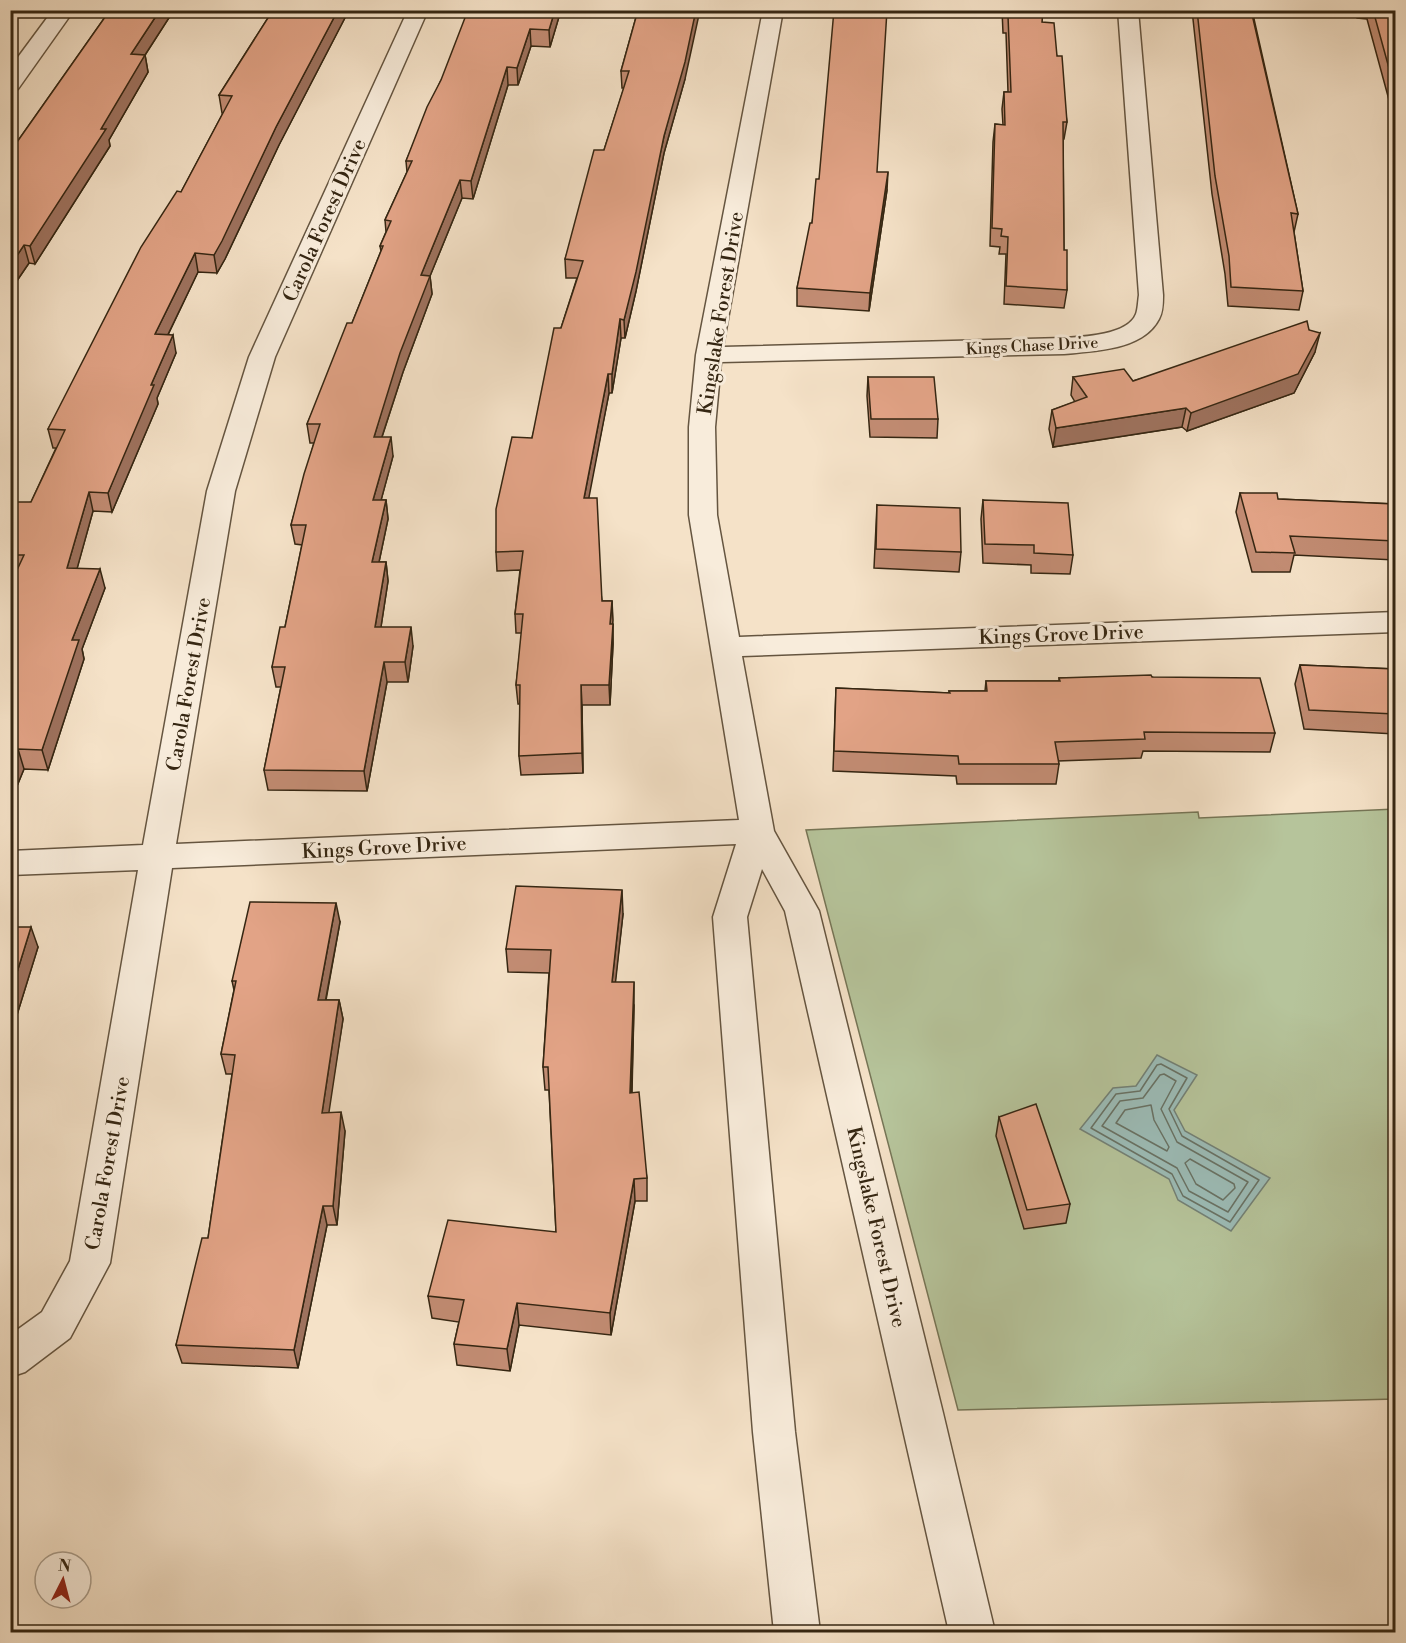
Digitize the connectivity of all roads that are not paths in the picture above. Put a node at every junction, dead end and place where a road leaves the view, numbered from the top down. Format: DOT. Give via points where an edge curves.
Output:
graph roads {
  1 [pos="64,10"];
  2 [pos="418,10"];
  3 [pos="773,10"];
  4 [pos="1128,10"];
  5 [pos="10,84"];
  6 [pos="709,355"];
  7 [pos="1395,622"];
  8 [pos="726,647"];
  9 [pos="757,831"];
  10 [pos="157,858"];
  11 [pos="10,863"];
  12 [pos="10,1359"];
  13 [pos="797,1632"];
  14 [pos="972,1632"];
  1 -- 5 [label="street"];
  2 -- 10 [label="street, Carola Forest Drive" via="262,357 221,491"];
  3 -- 6 [label="street, Kingslake Forest Drive"];
  4 -- 6 [label="street, Kings Chase Drive" via="1151,295 1147,318 1134,331 1104,342 1064,346"];
  6 -- 8 [label="street, Kingslake Forest Drive" via="702,427 703,515"];
  7 -- 8 [label="street, Kings Grove Drive"];
  8 -- 9 [label="street, Kingslake Forest Drive"];
  9 -- 10 [label="street, Kings Grove Drive"];
  9 -- 13 [label="street, Kingslake Forest Drive" via="730,916 774,1432"];
  9 -- 14 [label="street, Kingslake Forest Drive" via="802,911"];
  10 -- 11 [label="street, Kings Grove Drive"];
  10 -- 12 [label="street, Carola Forest Drive" via="90,1263 56,1325"];
}
